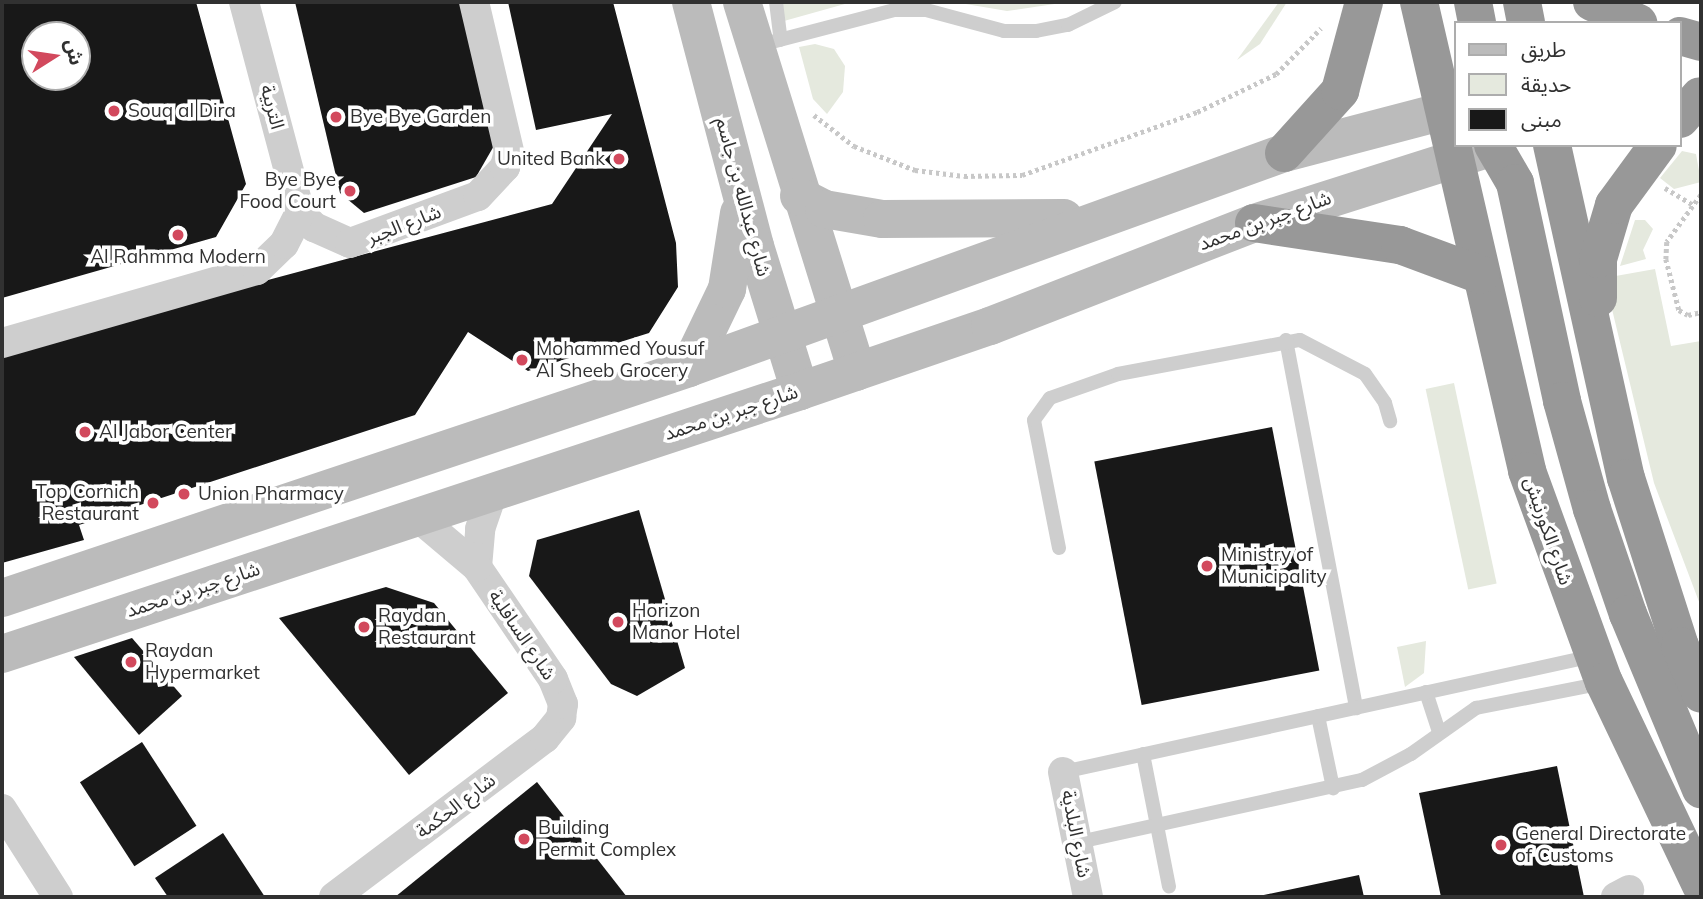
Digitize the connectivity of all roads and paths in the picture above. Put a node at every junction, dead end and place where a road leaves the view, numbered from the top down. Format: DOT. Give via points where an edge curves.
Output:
graph roads {
  1 [pos="244,2"];
  2 [pos="474,2"];
  3 [pos="691,2"];
  4 [pos="743,2"];
  5 [pos="776,2"];
  6 [pos="1115,2"];
  7 [pos="1364,2"];
  8 [pos="1419,2"];
  9 [pos="1472,2"];
  10 [pos="1522,2"];
  11 [pos="1592,2"];
  12 [pos="892,6"];
  13 [pos="1324,21"];
  14 [pos="1477,21"];
  15 [pos="1527,21"];
  16 [pos="1634,21"];
  17 [pos="1682,37"];
  18 [pos="1701,42"];
  19 [pos="768,43"];
  20 [pos="1701,48"];
  21 [pos="1682,53"];
  22 [pos="804,107"];
  23 [pos="1453,112"];
  24 [pos="1454,134"];
  25 [pos="1455,147"];
  26 [pos="1492,147"];
  27 [pos="1497,147"];
  28 [pos="1552,147"];
  29 [pos="1657,147"];
  30 [pos="1284,153"];
  31 [pos="1455,157"];
  32 [pos="739,183"];
  33 [pos="1701,195"];
  34 [pos="799,197"];
  35 [pos="300,212"];
  36 [pos="1094,218"];
  37 [pos="1254,223"];
  38 [pos="1481,275"];
  39 [pos="839,310"];
  40 [pos="1701,312"];
  41 [pos="783,333"];
  42 [pos="1286,340"];
  43 [pos="2,343"];
  44 [pos="689,368"];
  45 [pos="857,371"];
  46 [pos="1601,380"];
  47 [pos="800,391"];
  48 [pos="1390,421"];
  49 [pos="493,492"];
  50 [pos="419,518"];
  51 [pos="1059,548"];
  52 [pos="477,567"];
  53 [pos="2,598"];
  54 [pos="2,654"];
  55 [pos="1599,669"];
  56 [pos="1426,692"];
  57 [pos="1701,695"];
  58 [pos="563,704"];
  59 [pos="1356,708"];
  60 [pos="1318,716"];
  61 [pos="1439,732"];
  62 [pos="1143,754"];
  63 [pos="1063,772"];
  64 [pos="1333,788"];
  65 [pos="1701,789"];
  66 [pos="2,809"];
  67 [pos="1157,826"];
  68 [pos="1079,842"];
  69 [pos="1701,885"];
  70 [pos="1169,886"];
  71 [pos="58,897"];
  72 [pos="334,897"];
  73 [pos="1088,897"];
  1 -- 35 [label="street, التربية"];
  2 -- 35 [label="street, شارع الجبر" via="509,151 498,179 478,196 366,242 326,235"];
  3 -- 32 [label="street, شارع عبدالله بن جاسم"];
  4 -- 19 [label="street"];
  5 -- 19 [label="lane"];
  6 -- 12 [label="lane" via="1068,25 1036,31 1004,31 926,10"];
  7 -- 30 [label="highway" via="1340,91"];
  8 -- 23 [label="highway, شارع الكورنيش"];
  9 -- 14 [label="highway"];
  10 -- 15 [label="highway"];
  11 -- 16 [label="highway"];
  12 -- 19 [label="lane"];
  13 -- 22 [label="path" via="1276,74 1197,112 1022,174 964,176 915,170 854,146"];
  17 -- 18 [label="highway"];
  19 -- 34 [label="street"];
  20 -- 21 [label="street"];
  23 -- 24 [label="highway, شارع الكورنيش"];
  23 -- 30 [label="street"];
  25 -- 31 [label="highway, شارع الكورنيش"];
  26 -- 31 [label="street"];
  27 -- 65 [label="highway" via="1515,183 1562,401 1592,509 1628,614"];
  28 -- 46 [label="highway"];
  29 -- 46 [label="highway" via="1614,205 1598,258"];
  30 -- 36 [label="street"];
  31 -- 37 [label="street, شارع جبر بن محمد"];
  31 -- 38 [label="highway, شارع الكورنيش"];
  32 -- 41 [label="street, شارع عبدالله بن جاسم"];
  32 -- 44 [label="street" via="739,232 727,289"];
  33 -- 40 [label="path" via="1667,242 1666,259 1679,310 1688,315"];
  34 -- 36 [label="street" via="824,209 881,219"];
  34 -- 39 [label="street"];
  35 -- 43 [label="street" via="284,244 257,271"];
  36 -- 39 [label="street"];
  37 -- 38 [label="highway" via="1400,245"];
  37 -- 45 [label="street, شارع جبر بن محمد"];
  38 -- 55 [label="highway, شارع الكورنيش" via="1527,471"];
  39 -- 41 [label="street"];
  39 -- 45 [label="street"];
  41 -- 44 [label="street"];
  41 -- 47 [label="street, شارع عبدالله بن جاسم"];
  42 -- 48 [label="lane" via="1312,343 1365,374 1385,403"];
  42 -- 51 [label="lane" via="1118,374 1050,398 1038,408 1035,432"];
  42 -- 59 [label="lane"];
  44 -- 53 [label="street"];
  45 -- 47 [label="street, شارع جبر بن محمد"];
  46 -- 57 [label="highway" via="1651,561"];
  47 -- 49 [label="street, شارع جبر بن محمد"];
  49 -- 50 [label="street, شارع جبر بن محمد"];
  49 -- 52 [label="street" via="480,529"];
  50 -- 52 [label="street, شارع السافلية"];
  50 -- 54 [label="street, شارع جبر بن محمد"];
  52 -- 58 [label="street, شارع السافلية" via="553,679"];
  55 -- 56 [label="lane"];
  55 -- 61 [label="lane" via="1476,708"];
  55 -- 69 [label="highway, شارع الكورنيش"];
  56 -- 59 [label="lane"];
  56 -- 61 [label="lane"];
  58 -- 72 [label="street, شارع الحكمة" via="561,718 545,738"];
  59 -- 60 [label="lane"];
  60 -- 62 [label="lane"];
  60 -- 64 [label="lane"];
  61 -- 64 [label="lane" via="1387,769"];
  62 -- 63 [label="lane"];
  62 -- 67 [label="lane"];
  63 -- 68 [label="street, شارع البلدية"];
  64 -- 67 [label="lane"];
  66 -- 71 [label="street"];
  67 -- 68 [label="lane"];
  67 -- 70 [label="lane"];
  68 -- 73 [label="street, شارع البلدية"];
}
